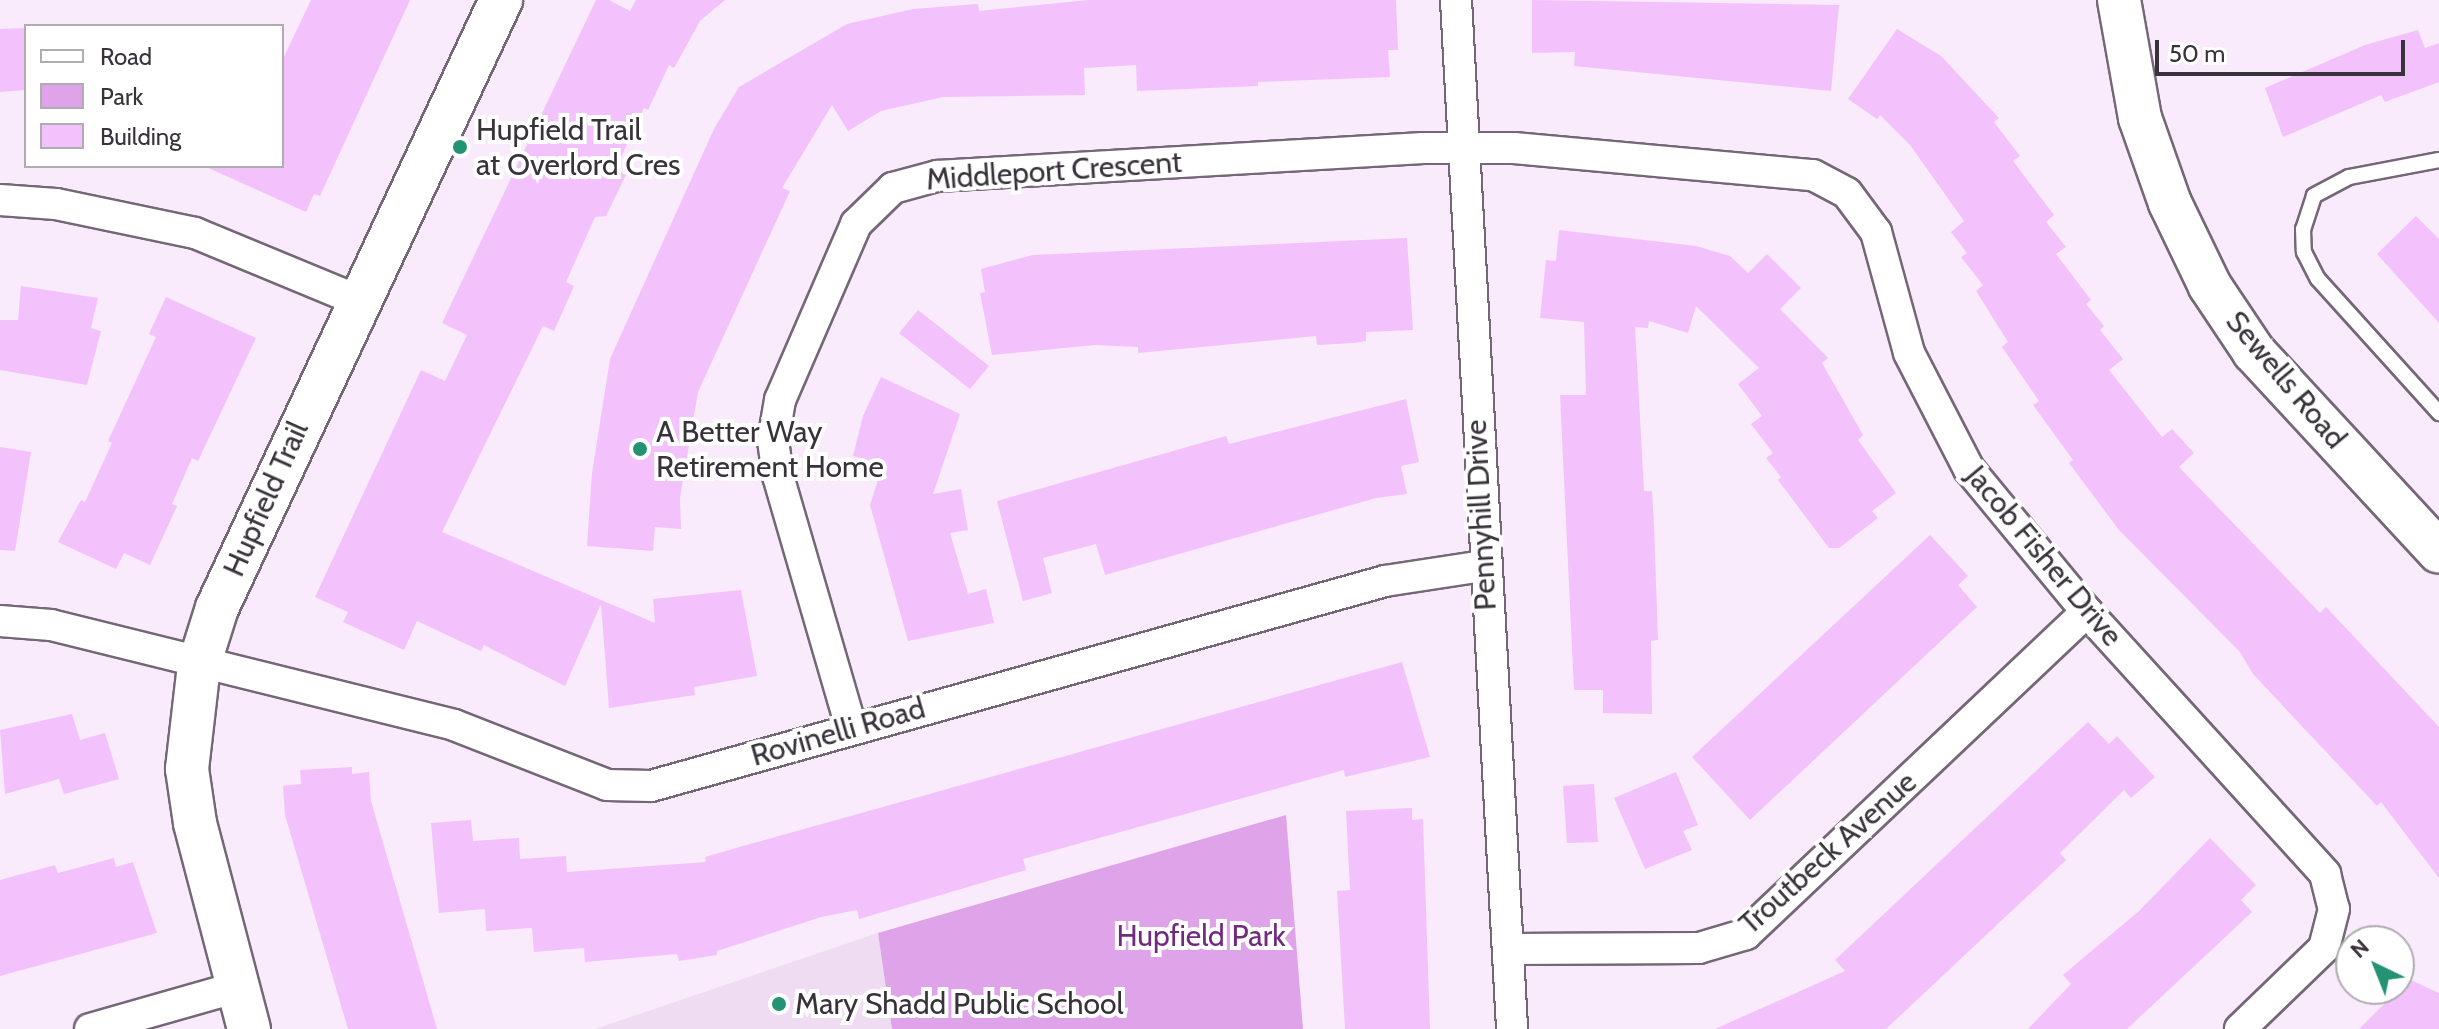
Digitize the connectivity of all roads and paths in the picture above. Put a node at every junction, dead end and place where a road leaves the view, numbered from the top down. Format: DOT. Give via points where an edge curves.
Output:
graph roads {
  1 [pos="501,0"];
  2 [pos="1456,0"];
  3 [pos="2119,0"];
  4 [pos="1462,148"];
  5 [pos="2439,160"];
  6 [pos="0,200"];
  7 [pos="357,300"];
  8 [pos="2439,413"];
  9 [pos="2439,552"];
  10 [pos="1483,566"];
  11 [pos="2087,612"];
  12 [pos="0,621"];
  13 [pos="199,665"];
  14 [pos="851,727"];
  15 [pos="1510,949"];
  16 [pos="237,987"];
  17 [pos="90,1029"];
  18 [pos="249,1029"];
  19 [pos="1512,1029"];
  20 [pos="2240,1029"];
  1 -- 7 [label="street, Hupfield Trail"];
  2 -- 4 [label="street, Pennyhill Drive"];
  3 -- 9 [label="street, Sewells Road" via="2140,118 2170,203 2210,286 2254,352"];
  4 -- 10 [label="street, Pennyhill Drive"];
  4 -- 11 [label="street, Jacob Fisher Drive" via="1741,166 1813,175 1847,193 1876,232 1909,353 1939,419 2004,515"];
  4 -- 14 [label="street, Middleport Crescent" via="937,176 893,188 866,210 780,400 773,441 778,476"];
  5 -- 8 [label="lane" via="2349,177 2314,196 2303,229 2304,252 2318,279"];
  6 -- 7 [label="street" via="56,204 195,233"];
  7 -- 13 [label="street, Hupfield Trail" via="217,608"];
  10 -- 14 [label="street, Rovinelli Road" via="1385,581"];
  10 -- 15 [label="street, Pennyhill Drive"];
  11 -- 15 [label="street, Troutbeck Avenue" via="1746,934 1699,948"];
  11 -- 20 [label="street, Jacob Fisher Drive" via="2317,862 2332,893 2331,928 2324,948"];
  12 -- 13 [label="street, Rovinelli Road" via="51,625"];
  13 -- 14 [label="street, Rovinelli Road" via="454,725 607,785 651,786"];
  13 -- 16 [label="street, Hupfield Trail" via="187,769 195,823"];
  15 -- 19 [label="street, Pennyhill Drive"];
  16 -- 17 [label="street"];
  16 -- 18 [label="street, Hupfield Trail"];
}
